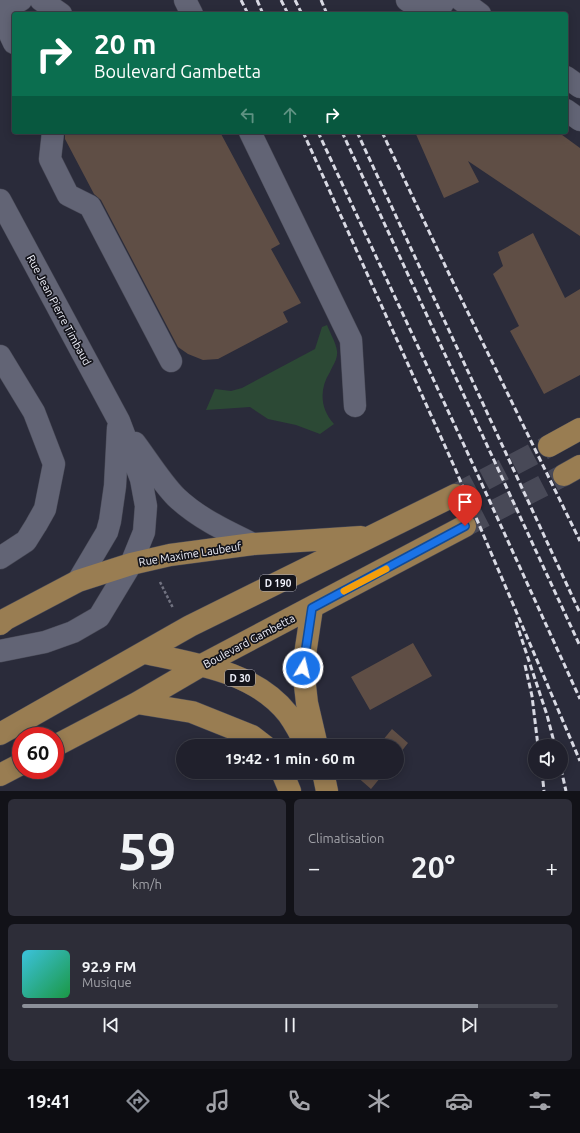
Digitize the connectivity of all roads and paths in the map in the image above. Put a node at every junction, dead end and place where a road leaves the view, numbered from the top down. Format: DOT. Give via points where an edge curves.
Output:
graph roads {
  1 [pos="21,0"];
  2 [pos="41,0"];
  3 [pos="186,0"];
  4 [pos="445,0"];
  5 [pos="461,0"];
  6 [pos="420,8"];
  7 [pos="57,12"];
  8 [pos="191,12"];
  9 [pos="477,12"];
  10 [pos="12,39"];
  11 [pos="568,111"];
  12 [pos="580,120"];
  13 [pos="53,134"];
  14 [pos="251,134"];
  15 [pos="0,200"];
  16 [pos="0,356"];
  17 [pos="171,361"];
  18 [pos="355,406"];
  19 [pos="119,421"];
  20 [pos="580,429"];
  21 [pos="549,446"];
  22 [pos="455,495"];
  23 [pos="465,526"];
  24 [pos="370,537"];
  25 [pos="253,544"];
  26 [pos="0,558"];
  27 [pos="131,564"];
  28 [pos="78,581"];
  29 [pos="160,581"];
  30 [pos="312,608"];
  31 [pos="174,609"];
  32 [pos="0,624"];
  33 [pos="0,651"];
  34 [pos="145,653"];
  35 [pos="202,665"];
  36 [pos="137,703"];
  37 [pos="0,734"];
  38 [pos="256,739"];
  39 [pos="302,739"];
  40 [pos="315,739"];
  41 [pos="64,741"];
  42 [pos="12,769"];
  43 [pos="0,775"];
  44 [pos="285,779"];
  45 [pos="290,791"];
  1 -- 10 [label="street" via="0,12"];
  2 -- 7 [label="street"];
  3 -- 8 [label="street"];
  4 -- 6 [label="street" via="441,6"];
  5 -- 9 [label="street"];
  11 -- 12 [label="street"];
  13 -- 17 [label="street" via="50,159 68,195 90,206"];
  14 -- 18 [label="street" via="351,340"];
  15 -- 19 [label="street, Rue Jean Pierre Timbaud"];
  16 -- 26 [label="street" via="34,412 54,464 45,509 36,525 26,541"];
  19 -- 25 [label="street, Rue Jean Pierre Timbaud" via="175,496 218,527"];
  19 -- 27 [label="street, Rue Jean Pierre Timbaud" via="141,479 146,506 144,532"];
  19 -- 28 [label="street" via="110,522 107,532"];
  20 -- 21 [label="main road"];
  22 -- 24 [label="main road, D 190"];
  23 -- 30 [label="main road, Boulevard Gambetta"];
  24 -- 25 [label="main road, Rue Maxime Laubeuf"];
  24 -- 34 [label="main road, D 190" via="190,626"];
  25 -- 27 [label="main road, Rue Maxime Laubeuf" via="170,555"];
  27 -- 28 [label="main road, Rue Maxime Laubeuf"];
  27 -- 33 [label="street, Rue Jean Pierre Timbaud" via="99,617 74,632 45,642"];
  28 -- 32 [label="main road, Rue Maxime Laubeuf"];
  29 -- 31 [label="path"];
  30 -- 35 [label="main road, Boulevard Gambetta"];
  30 -- 40 [label="main road" via="303,668 307,703"];
  34 -- 35 [label="main road, D 30"];
  34 -- 37 [label="main road, D 190"];
  35 -- 36 [label="main road, Boulevard Gambetta"];
  35 -- 39 [label="main road, D 30" via="239,678 267,693 288,714"];
  36 -- 38 [label="main road" via="192,712"];
  36 -- 41 [label="main road, Boulevard Gambetta"];
  42 -- 43 [label="main road"];
  44 -- 45 [label="main road"];
}
